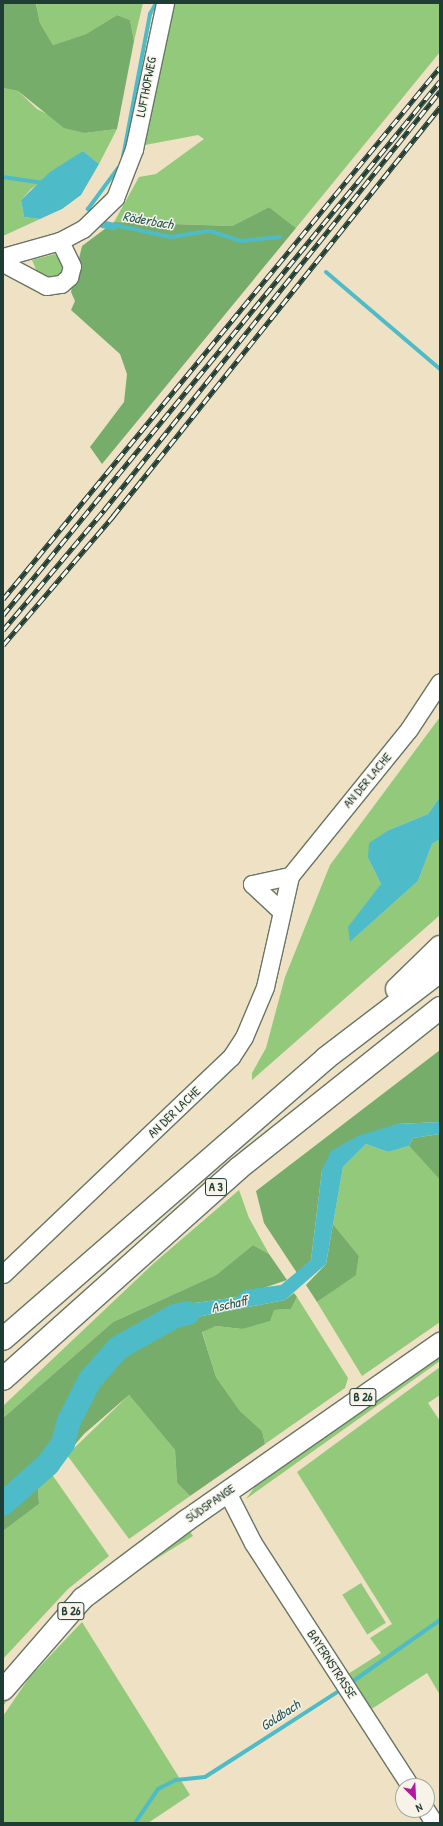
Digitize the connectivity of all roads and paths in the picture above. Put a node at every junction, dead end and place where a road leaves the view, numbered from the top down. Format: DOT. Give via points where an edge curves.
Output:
graph roads {
  1 [pos="165,3"];
  2 [pos="60,241"];
  3 [pos="3,258"];
  4 [pos="3,263"];
  5 [pos="440,682"];
  6 [pos="290,876"];
  7 [pos="280,911"];
  8 [pos="440,947"];
  9 [pos="440,971"];
  10 [pos="440,1008"];
  11 [pos="326,1058"];
  12 [pos="3,1274"];
  13 [pos="3,1339"];
  14 [pos="440,1343"];
  15 [pos="3,1379"];
  16 [pos="222,1495"];
  17 [pos="3,1689"];
  18 [pos="405,1778"];
  1 -- 2 [label="street, LUFTHOFWEG" via="128,172 115,198 102,214"];
  2 -- 3 [label="street, LUFTHOFWEG"];
  2 -- 4 [label="street" via="72,266 69,277 61,284 46,286"];
  5 -- 6 [label="street, AN DER LACHE" via="409,729"];
  6 -- 7 [label="street, AN DER LACHE"];
  6 -- 7 [label="street" via="252,884"];
  7 -- 12 [label="street, AN DER LACHE" via="265,987 255,1014 231,1057"];
  8 -- 11 [label="highway"];
  9 -- 11 [label="highway, A 3"];
  10 -- 15 [label="highway, A 3" via="239,1168"];
  11 -- 13 [label="highway, A 3"];
  14 -- 16 [label="main road, SÜDSPANGE / B 26"];
  16 -- 17 [label="main road, SÜDSPANGE / B 26" via="82,1598"];
  16 -- 18 [label="street, BAYERNSTRASSE"];
}
